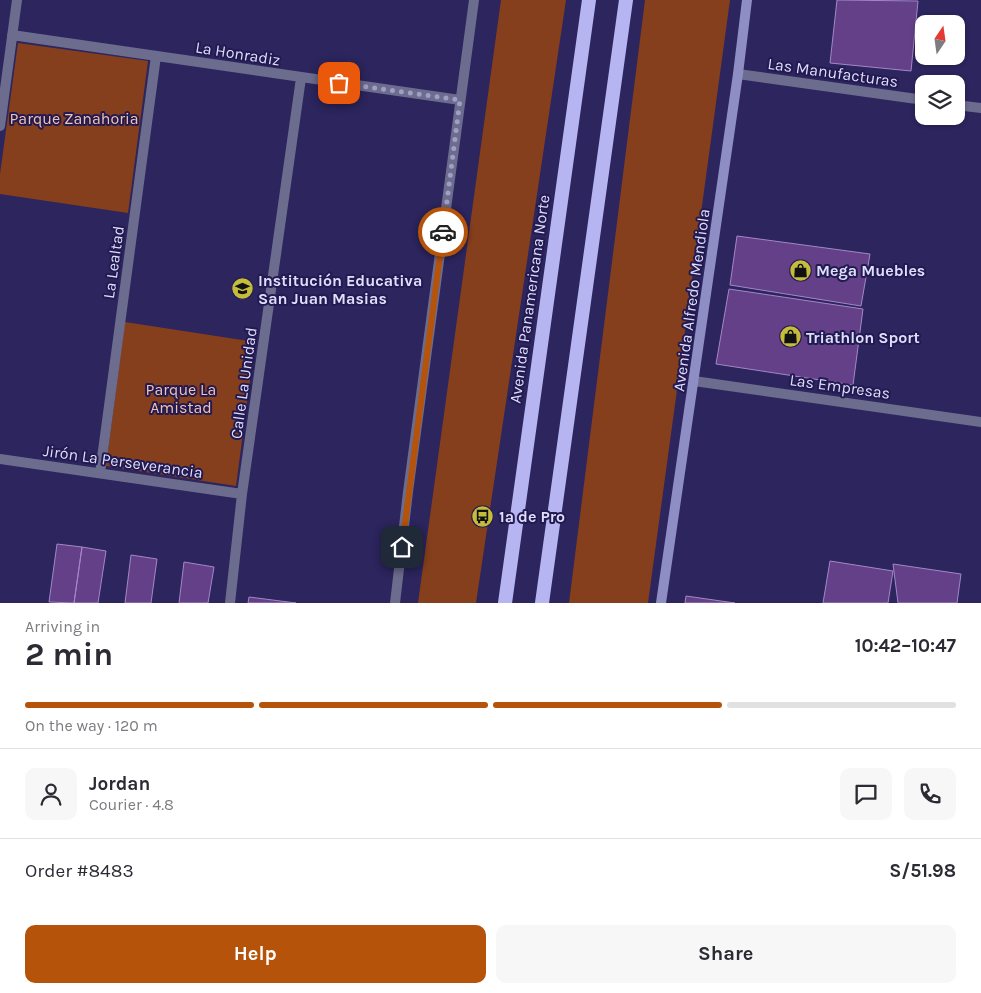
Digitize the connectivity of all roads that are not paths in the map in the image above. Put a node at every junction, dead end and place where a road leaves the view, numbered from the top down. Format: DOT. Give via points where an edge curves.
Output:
graph roads {
  1 [pos="18,0"];
  2 [pos="474,0"];
  3 [pos="589,0"];
  4 [pos="626,0"];
  5 [pos="748,0"];
  6 [pos="12,35"];
  7 [pos="156,56"];
  8 [pos="738,74"];
  9 [pos="301,78"];
  10 [pos="915,99"];
  11 [pos="460,100"];
  12 [pos="965,106"];
  13 [pos="981,108"];
  14 [pos="0,126"];
  15 [pos="694,381"];
  16 [pos="981,422"];
  17 [pos="0,459"];
  18 [pos="100,472"];
  19 [pos="242,494"];
  20 [pos="230,603"];
  21 [pos="395,603"];
  22 [pos="505,603"];
  23 [pos="542,603"];
  24 [pos="661,603"];
  1 -- 6 [label="street"];
  2 -- 11 [label="street"];
  3 -- 22 [label="highway, Avenida Panamericana Norte"];
  4 -- 23 [label="highway"];
  5 -- 8 [label="main road, Avenida Alfredo Mendiola"];
  6 -- 7 [label="street, La Honradiz"];
  6 -- 14 [label="street"];
  7 -- 9 [label="street, La Honradiz"];
  7 -- 18 [label="street, La Lealtad"];
  8 -- 10 [label="street, Las Manufacturas"];
  8 -- 15 [label="main road, Avenida Alfredo Mendiola"];
  9 -- 11 [label="street, La Honradiz"];
  9 -- 19 [label="street, Calle La Unidad"];
  11 -- 21 [label="street"];
  12 -- 13 [label="street"];
  15 -- 16 [label="street, Las Empresas"];
  15 -- 24 [label="main road, Avenida Alfredo Mendiola"];
  17 -- 18 [label="street, Jirón La Perseverancia"];
  18 -- 19 [label="street, Jirón La Perseverancia"];
  19 -- 20 [label="street, Calle La Unidad"];
}
